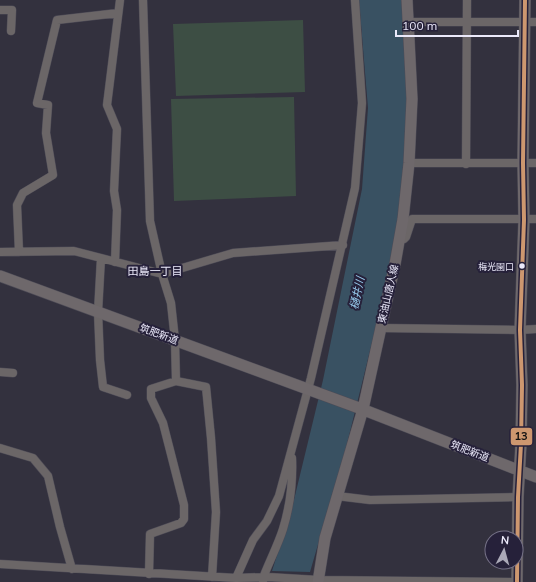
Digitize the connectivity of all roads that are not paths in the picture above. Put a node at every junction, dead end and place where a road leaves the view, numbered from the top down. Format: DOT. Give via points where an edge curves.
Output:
graph roads {
  1 [pos="120,0"];
  2 [pos="143,0"];
  3 [pos="355,0"];
  4 [pos="407,0"];
  5 [pos="467,0"];
  6 [pos="525,0"];
  7 [pos="0,10"];
  8 [pos="118,13"];
  9 [pos="409,22"];
  10 [pos="468,22"];
  11 [pos="524,22"];
  12 [pos="536,22"];
  13 [pos="11,31"];
  14 [pos="409,163"];
  15 [pos="523,163"];
  16 [pos="536,163"];
  17 [pos="466,164"];
  18 [pos="524,220"];
  19 [pos="536,220"];
  20 [pos="400,239"];
  21 [pos="343,245"];
  22 [pos="0,252"];
  23 [pos="19,252"];
  24 [pos="101,258"];
  25 [pos="114,262"];
  26 [pos="162,274"];
  27 [pos="0,276"];
  28 [pos="98,312"];
  29 [pos="380,328"];
  30 [pos="536,329"];
  31 [pos="520,330"];
  32 [pos="175,340"];
  33 [pos="0,372"];
  34 [pos="13,373"];
  35 [pos="176,381"];
  36 [pos="313,392"];
  37 [pos="127,395"];
  38 [pos="361,409"];
  39 [pos="292,447"];
  40 [pos="0,448"];
  41 [pos="520,471"];
  42 [pos="536,477"];
  43 [pos="337,496"];
  44 [pos="518,497"];
  45 [pos="0,564"];
  46 [pos="72,570"];
  47 [pos="153,577"];
  48 [pos="212,577"];
  49 [pos="236,578"];
  50 [pos="265,579"];
  51 [pos="315,580"];
  52 [pos="425,582"];
  53 [pos="517,582"];
  1 -- 8 [label="street"];
  2 -- 26 [label="street" via="150,220"];
  3 -- 21 [label="street" via="362,103 355,188"];
  4 -- 9 [label="street, 東油山唐人線"];
  5 -- 10 [label="street"];
  6 -- 11 [label="street"];
  7 -- 13 [label="street" via="12,10"];
  8 -- 23 [label="street" via="57,20 37,103 48,105 46,134 53,175 23,193 17,205"];
  8 -- 25 [label="street" via="107,106 117,129"];
  9 -- 10 [label="street"];
  9 -- 14 [label="street, 東油山唐人線" via="412,99"];
  10 -- 11 [label="street"];
  10 -- 17 [label="street"];
  11 -- 12 [label="street"];
  11 -- 15 [label="street"];
  14 -- 17 [label="street"];
  14 -- 20 [label="street, 東油山唐人線"];
  15 -- 16 [label="street"];
  15 -- 17 [label="street"];
  15 -- 18 [label="street"];
  18 -- 19 [label="street"];
  18 -- 20 [label="street" via="412,219 406,237"];
  18 -- 31 [label="street"];
  20 -- 29 [label="street, 東油山唐人線"];
  21 -- 26 [label="street" via="233,253"];
  21 -- 36 [label="street"];
  22 -- 23 [label="street"];
  23 -- 24 [label="street" via="74,251"];
  24 -- 25 [label="street"];
  24 -- 28 [label="street"];
  25 -- 26 [label="street"];
  26 -- 32 [label="street" via="171,303"];
  27 -- 28 [label="street, 筑肥新道"];
  28 -- 32 [label="street, 筑肥新道"];
  28 -- 37 [label="street" via="103,387"];
  29 -- 31 [label="street"];
  29 -- 38 [label="street, 東油山唐人線"];
  30 -- 31 [label="street"];
  31 -- 41 [label="street"];
  32 -- 35 [label="street"];
  32 -- 36 [label="street, 筑肥新道"];
  33 -- 34 [label="street"];
  35 -- 47 [label="street" via="150,389 151,398 163,423 184,505 184,519 181,523 150,534"];
  35 -- 48 [label="street" via="206,387 216,512"];
  36 -- 38 [label="street, 筑肥新道"];
  36 -- 39 [label="street"];
  38 -- 41 [label="street, 筑肥新道"];
  38 -- 43 [label="street, 東油山唐人線"];
  39 -- 49 [label="street" via="279,496 253,540"];
  39 -- 50 [label="street" via="293,477 288,509"];
  40 -- 46 [label="street" via="33,458 48,476"];
  41 -- 42 [label="street, 筑肥新道"];
  41 -- 44 [label="street"];
  43 -- 44 [label="street" via="370,500"];
  43 -- 51 [label="street, 東油山唐人線"];
  44 -- 53 [label="street"];
  45 -- 46 [label="street"];
  46 -- 47 [label="street"];
  47 -- 48 [label="street"];
  48 -- 49 [label="street"];
  49 -- 50 [label="street"];
  50 -- 51 [label="street"];
  51 -- 52 [label="street"];
  52 -- 53 [label="street"];
}
